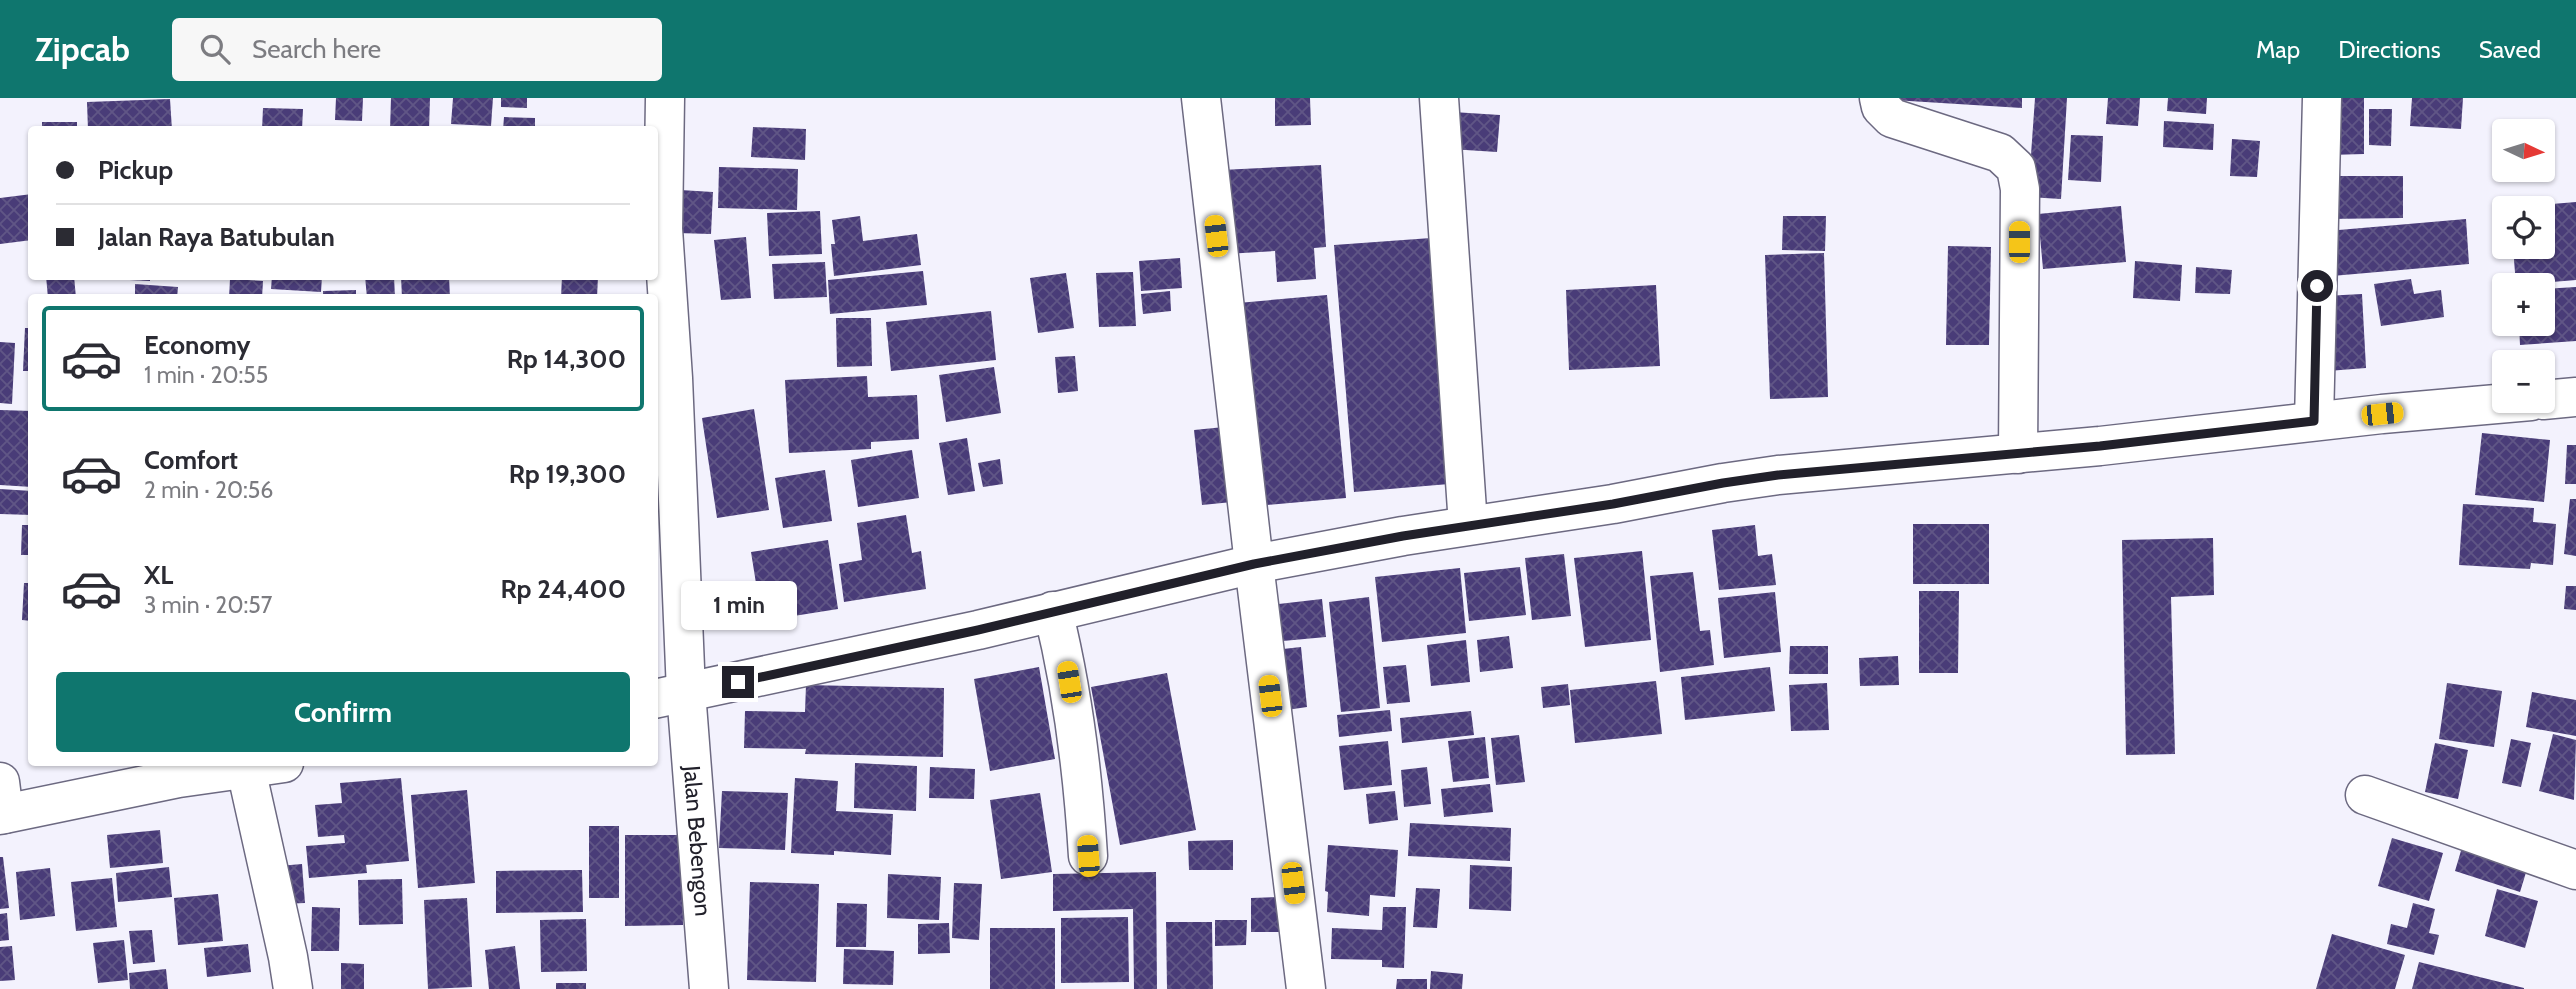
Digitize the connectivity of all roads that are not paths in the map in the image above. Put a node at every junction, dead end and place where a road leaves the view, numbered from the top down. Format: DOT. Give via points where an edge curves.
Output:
graph roads {
  1 [pos="665,98"];
  2 [pos="1200,98"];
  3 [pos="1439,98"];
  4 [pos="1879,98"];
  5 [pos="2322,98"];
  6 [pos="659,229"];
  7 [pos="2576,397"];
  8 [pos="2555,399"];
  9 [pos="2492,405"];
  10 [pos="2314,421"];
  11 [pos="2018,454"];
  12 [pos="1468,525"];
  13 [pos="1254,564"];
  14 [pos="1053,611"];
  15 [pos="670,696"];
  16 [pos="265,766"];
  17 [pos="246,769"];
  18 [pos="2365,795"];
  19 [pos="1,804"];
  20 [pos="1088,856"];
  21 [pos="2576,870"];
  22 [pos="293,989"];
  23 [pos="709,989"];
  24 [pos="1306,989"];
  1 -- 6 [label="main road, Jalan Bebengon"];
  2 -- 13 [label="main road"];
  3 -- 12 [label="main road"];
  4 -- 11 [label="main road" via="1892,118 2000,153 2016,168 2020,189"];
  5 -- 10 [label="main road"];
  6 -- 15 [label="main road, Jalan Bebengon" via="673,378"];
  7 -- 8 [label="main road"];
  9 -- 10 [label="main road"];
  10 -- 11 [label="main road"];
  11 -- 12 [label="main road" via="1778,475"];
  12 -- 13 [label="main road"];
  13 -- 14 [label="main road"];
  13 -- 24 [label="main road"];
  14 -- 15 [label="main road"];
  14 -- 20 [label="main road" via="1080,755"];
  15 -- 23 [label="main road, Jalan Bebengon"];
  16 -- 17 [label="main road"];
  17 -- 19 [label="main road"];
  17 -- 22 [label="main road"];
  18 -- 21 [label="main road"];
}
